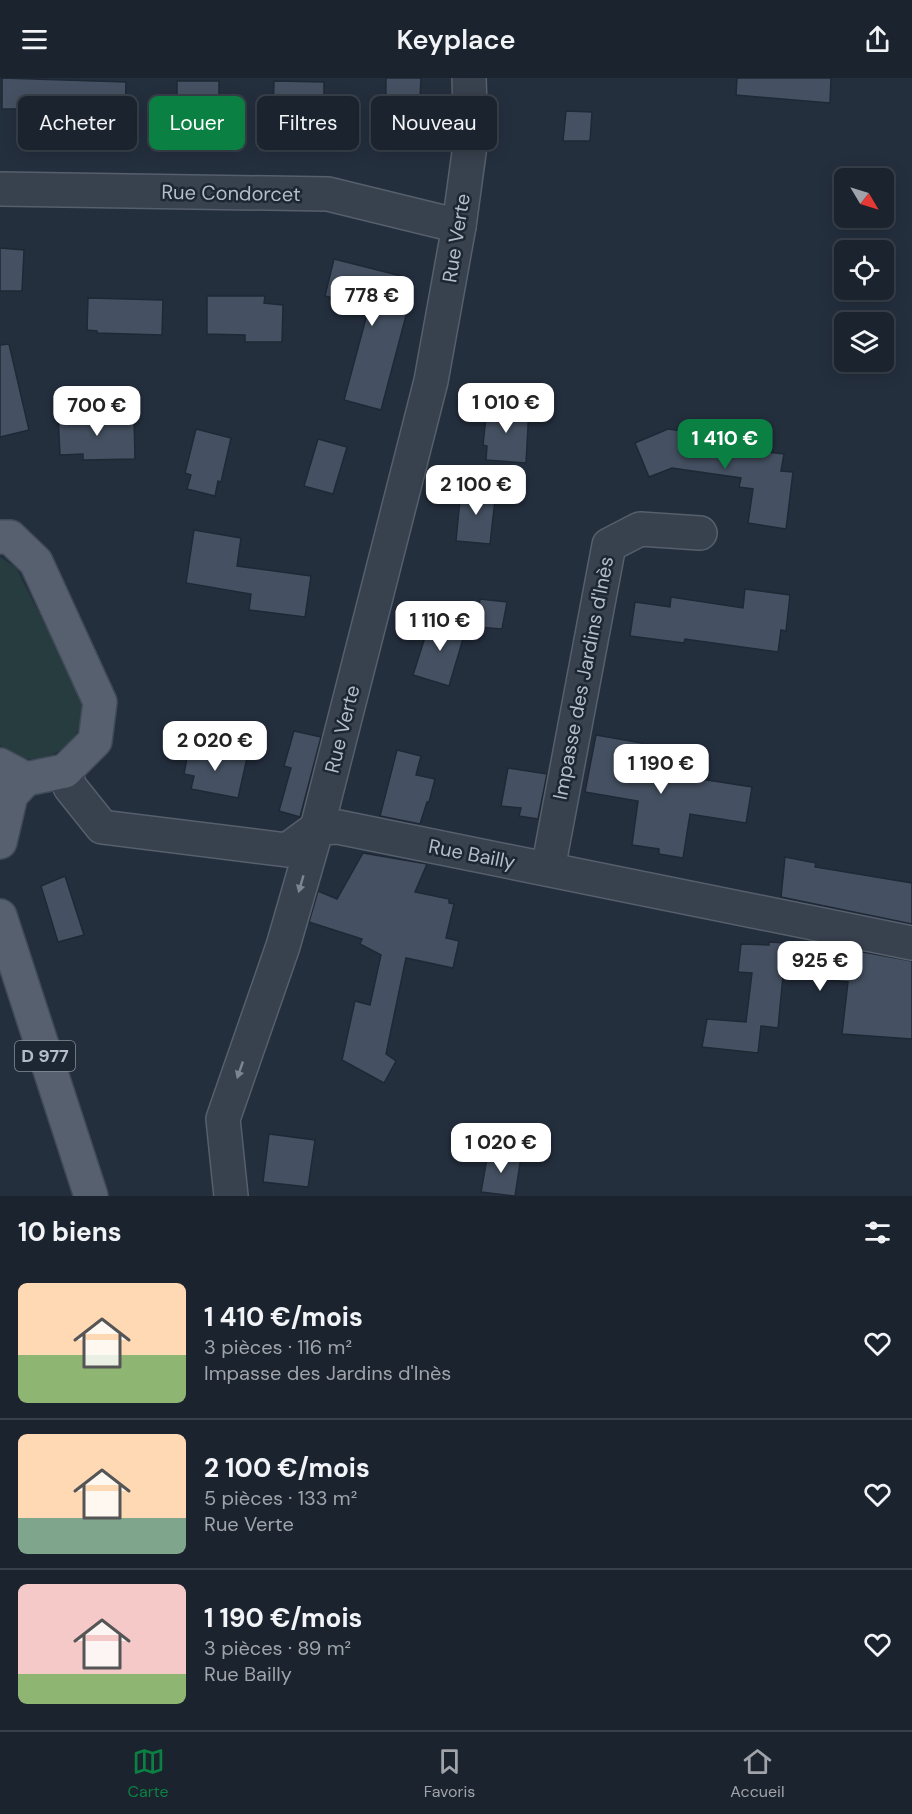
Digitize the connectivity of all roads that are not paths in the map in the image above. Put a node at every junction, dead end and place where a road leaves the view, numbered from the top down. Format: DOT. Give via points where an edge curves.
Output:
graph roads {
  1 [pos="469,78"];
  2 [pos="0,189"];
  3 [pos="459,226"];
  4 [pos="3,532"];
  5 [pos="700,533"];
  6 [pos="65,771"];
  7 [pos="13,772"];
  8 [pos="317,828"];
  9 [pos="0,842"];
  10 [pos="548,869"];
  11 [pos="0,916"];
  12 [pos="912,943"];
  13 [pos="90,1196"];
  14 [pos="231,1196"];
  1 -- 3 [label="street, Rue Verte" via="471,138"];
  2 -- 3 [label="street, Rue Condorcet" via="328,194"];
  3 -- 8 [label="street, Rue Verte" via="431,381"];
  4 -- 6 [label="main road" via="36,562 100,702 95,741"];
  5 -- 10 [label="street, Impasse des Jardins d'Inès" via="640,529 609,545"];
  6 -- 7 [label="main road"];
  6 -- 8 [label="street" via="70,787 102,827 287,850"];
  7 -- 9 [label="main road"];
  8 -- 10 [label="street, Rue Bailly" via="338,827"];
  8 -- 14 [label="street, Rue Verte, one-way" via="283,946 223,1119"];
  10 -- 12 [label="street, Rue Bailly"];
  11 -- 13 [label="main road, D 977"];
}
